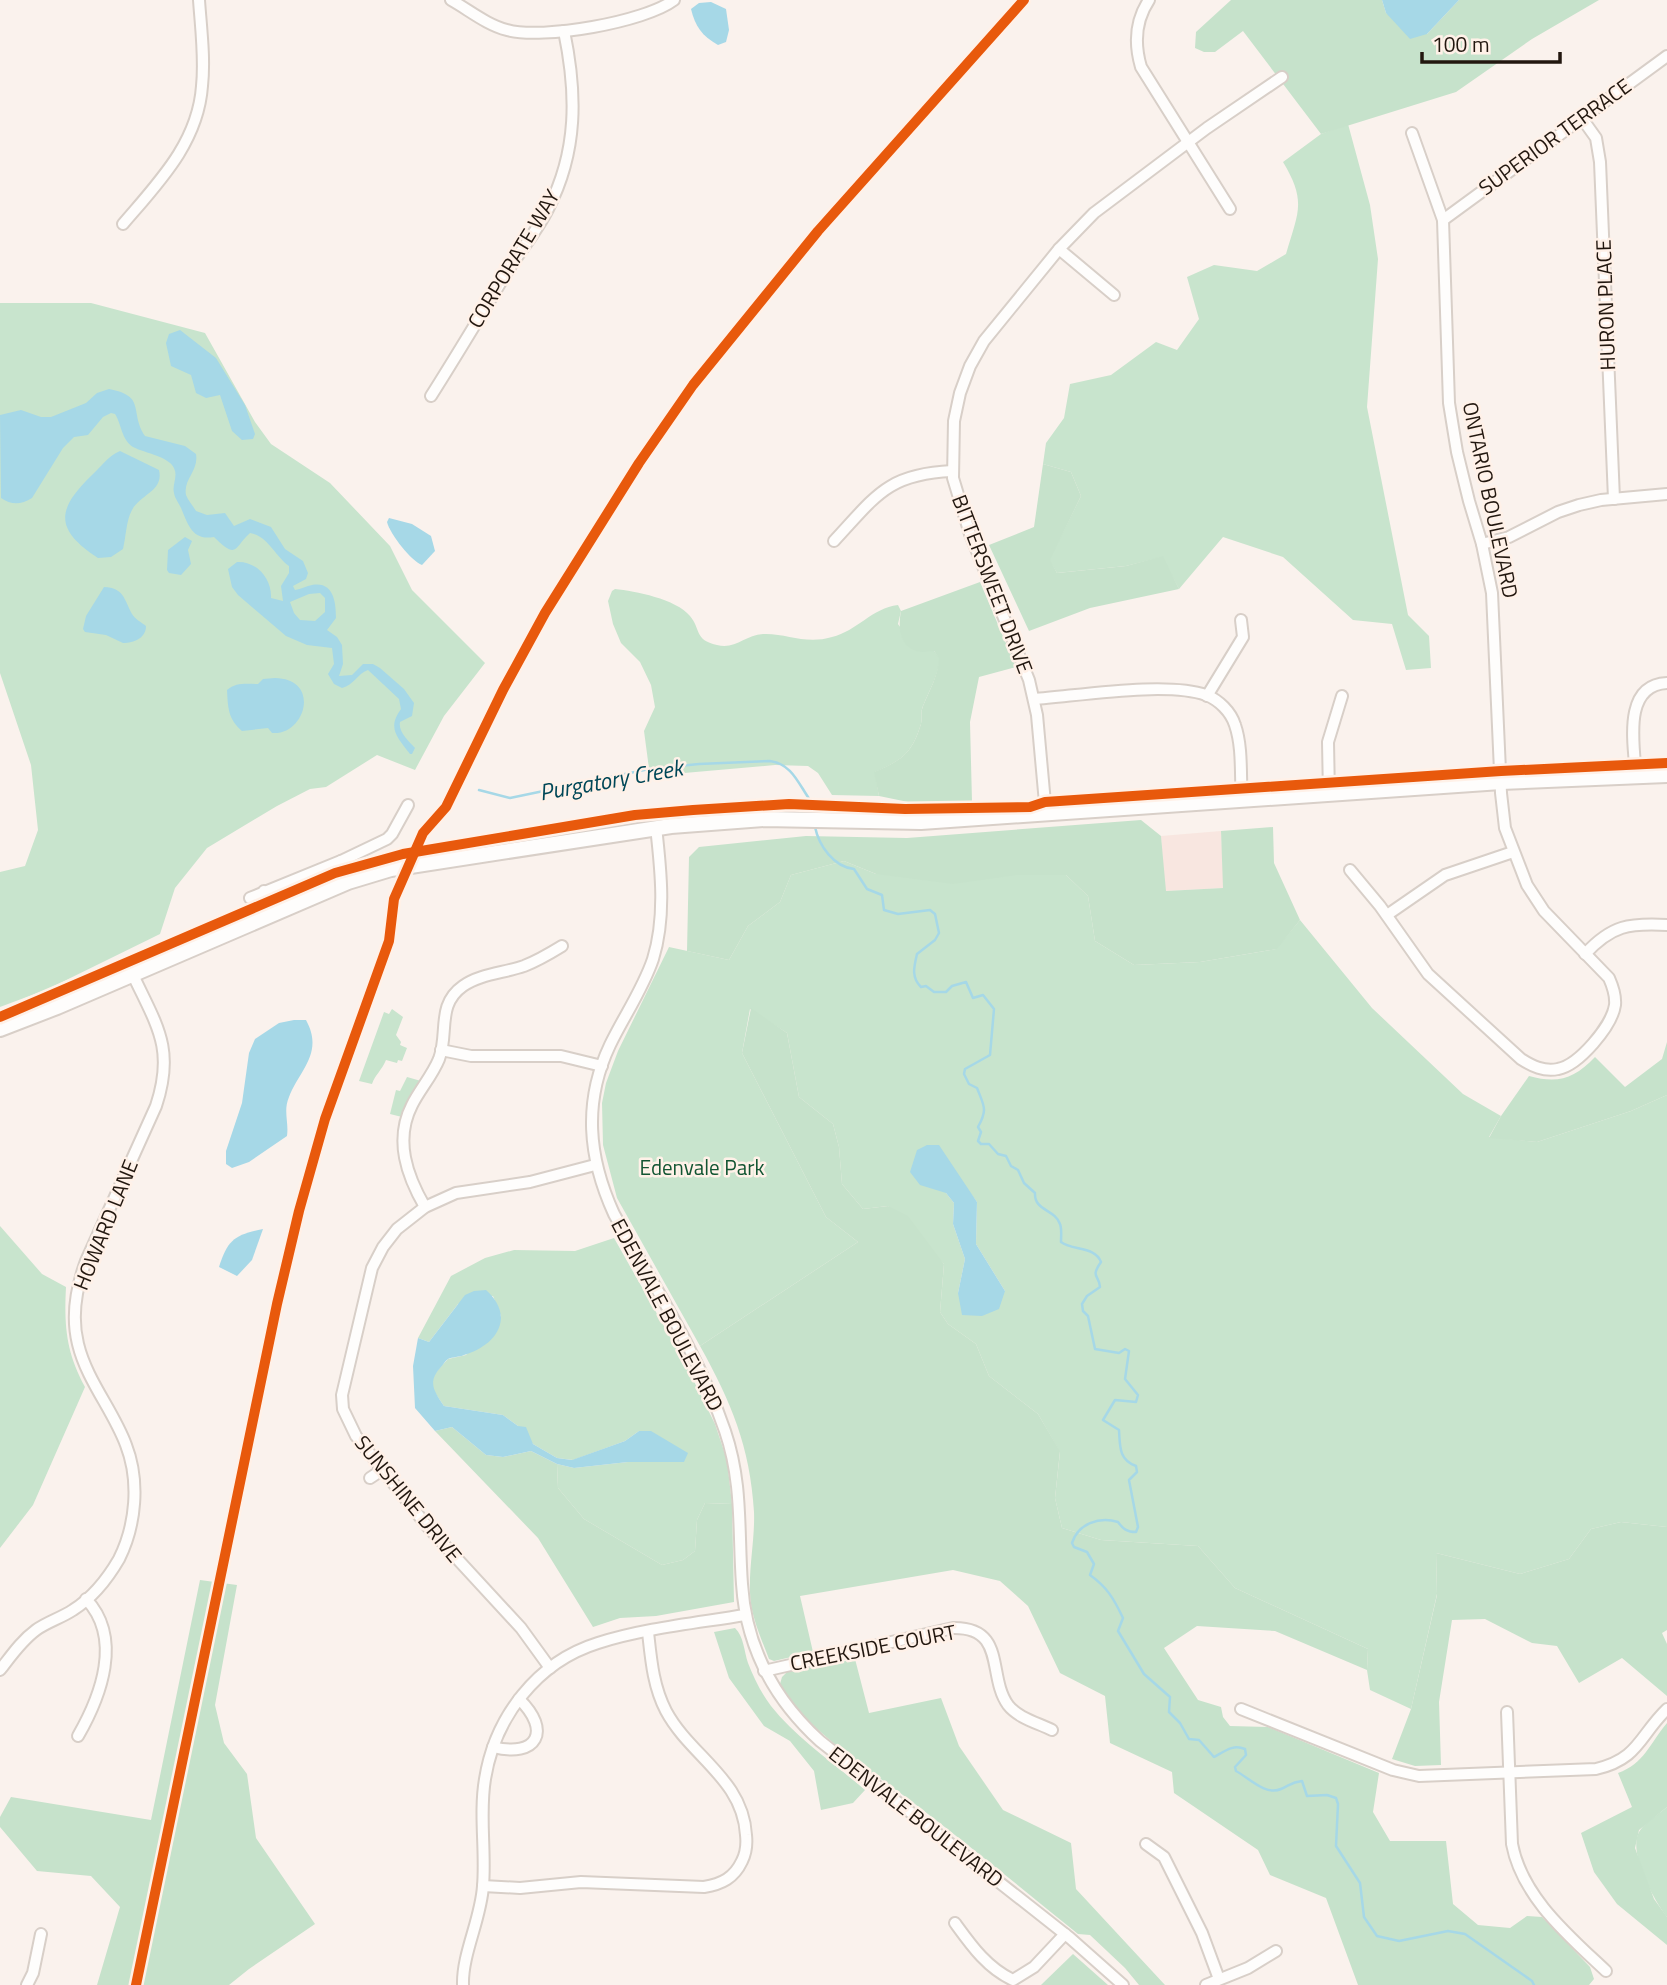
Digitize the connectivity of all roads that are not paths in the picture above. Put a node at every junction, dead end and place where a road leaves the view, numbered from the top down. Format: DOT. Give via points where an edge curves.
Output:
graph roads {
  1 [pos="199,0"];
  2 [pos="451,0"];
  3 [pos="674,0"];
  4 [pos="1149,0"];
  5 [pos="564,31"];
  6 [pos="1667,56"];
  7 [pos="1282,77"];
  8 [pos="1581,117"];
  9 [pos="1412,133"];
  10 [pos="1188,144"];
  11 [pos="1230,209"];
  12 [pos="1443,219"];
  13 [pos="123,224"];
  14 [pos="1059,249"];
  15 [pos="1114,295"];
  16 [pos="432,396"];
  17 [pos="953,471"];
  18 [pos="1667,494"];
  19 [pos="1614,499"];
  20 [pos="834,541"];
  21 [pos="1482,544"];
  22 [pos="1241,620"];
  23 [pos="1667,683"];
  24 [pos="1207,696"];
  25 [pos="1342,696"];
  26 [pos="1034,699"];
  27 [pos="1636,775"];
  28 [pos="1667,775"];
  29 [pos="1501,782"];
  30 [pos="1329,795"];
  31 [pos="1241,801"];
  32 [pos="408,805"];
  33 [pos="1046,814"];
  34 [pos="656,827"];
  35 [pos="1513,852"];
  36 [pos="341,861"];
  37 [pos="1350,870"];
  38 [pos="348,882"];
  39 [pos="264,891"];
  40 [pos="250,898"];
  41 [pos="273,913"];
  42 [pos="1387,915"];
  43 [pos="1667,925"];
  44 [pos="562,946"];
  45 [pos="1586,954"];
  46 [pos="133,975"];
  47 [pos="0,1029"];
  48 [pos="441,1050"];
  49 [pos="602,1066"];
  50 [pos="595,1165"];
  51 [pos="425,1207"];
  52 [pos="382,1470"];
  53 [pos="370,1478"];
  54 [pos="86,1599"];
  55 [pos="745,1615"];
  56 [pos="648,1632"];
  57 [pos="550,1668"];
  58 [pos="0,1670"];
  59 [pos="764,1671"];
  60 [pos="519,1699"];
  61 [pos="1241,1709"];
  62 [pos="1667,1709"];
  63 [pos="1507,1712"];
  64 [pos="1052,1730"];
  65 [pos="78,1736"];
  66 [pos="493,1747"];
  67 [pos="1510,1772"];
  68 [pos="1146,1844"];
  69 [pos="483,1886"];
  70 [pos="955,1923"];
  71 [pos="41,1934"];
  72 [pos="1065,1934"];
  73 [pos="1276,1951"];
  74 [pos="1606,1972"];
  75 [pos="1219,1979"];
  76 [pos="27,1985"];
  77 [pos="463,1985"];
  78 [pos="1124,1985"];
  79 [pos="1206,1985"];
  1 -- 13 [label="street" via="204,61 197,115 173,164"];
  2 -- 5 [label="street" via="503,30"];
  3 -- 5 [label="street" via="652,12"];
  4 -- 10 [label="street" via="1139,21 1138,57 1147,80"];
  5 -- 16 [label="street, CORPORATE WAY" via="574,109 565,168 547,212"];
  6 -- 8 [label="street, SUPERIOR TERRACE"];
  7 -- 10 [label="street, BITTERSWEET DRIVE"];
  8 -- 12 [label="street, SUPERIOR TERRACE"];
  8 -- 19 [label="street, HURON PLACE" via="1599,150"];
  9 -- 12 [label="street, ONTARIO BOULEVARD"];
  10 -- 11 [label="street"];
  10 -- 14 [label="street, BITTERSWEET DRIVE" via="1101,207"];
  12 -- 21 [label="street, ONTARIO BOULEVARD" via="1449,403"];
  14 -- 15 [label="street"];
  14 -- 17 [label="street, BITTERSWEET DRIVE" via="989,333 970,366 954,421"];
  17 -- 20 [label="street" via="924,472 896,482 872,500"];
  17 -- 26 [label="street, BITTERSWEET DRIVE" via="960,506"];
  18 -- 19 [label="street"];
  19 -- 21 [label="street" via="1558,512 1509,537"];
  21 -- 29 [label="street, ONTARIO BOULEVARD" via="1495,628"];
  22 -- 24 [label="street" via="1243,637"];
  23 -- 27 [label="street" via="1638,699 1633,730"];
  24 -- 26 [label="street" via="1157,690"];
  24 -- 31 [label="street" via="1221,704 1235,724"];
  25 -- 30 [label="street" via="1328,742"];
  26 -- 33 [label="street, BITTERSWEET DRIVE"];
  27 -- 28 [label="main road"];
  27 -- 29 [label="main road"];
  29 -- 30 [label="main road"];
  29 -- 35 [label="street, ONTARIO BOULEVARD" via="1505,828"];
  30 -- 31 [label="main road"];
  31 -- 33 [label="main road"];
  32 -- 36 [label="street" via="387,839"];
  33 -- 34 [label="main road" via="920,822 764,818"];
  34 -- 38 [label="main road" via="390,869"];
  34 -- 49 [label="street, EDENVALE BOULEVARD" via="660,931 644,980"];
  35 -- 42 [label="street" via="1445,875"];
  35 -- 45 [label="street, ONTARIO BOULEVARD" via="1544,911"];
  36 -- 38 [label="street"];
  36 -- 39 [label="street"];
  37 -- 42 [label="street, ONTARIO BOULEVARD"];
  38 -- 41 [label="main road"];
  39 -- 40 [label="street"];
  39 -- 41 [label="street"];
  41 -- 46 [label="main road"];
  42 -- 45 [label="street, ONTARIO BOULEVARD" via="1435,981 1521,1059 1545,1070 1570,1065 1612,1017 1615,990"];
  43 -- 45 [label="street" via="1619,927"];
  44 -- 48 [label="street" via="523,966 464,984 444,1013"];
  46 -- 47 [label="main road"];
  46 -- 54 [label="street, HOWARD LANE" via="162,1040 163,1087 86,1261 75,1322 84,1362 126,1445 132,1468 133,1514 119,1558"];
  48 -- 49 [label="street" via="471,1056 561,1056"];
  48 -- 51 [label="street" via="405,1125 404,1160"];
  49 -- 50 [label="street, EDENVALE BOULEVARD" via="592,1116"];
  50 -- 51 [label="street, SUNSHINE DRIVE" via="530,1182 456,1193"];
  50 -- 55 [label="street, EDENVALE BOULEVARD" via="614,1214 701,1371 726,1433 740,1498"];
  51 -- 52 [label="street, SUNSHINE DRIVE" via="397,1229 372,1268 343,1387 348,1424"];
  52 -- 53 [label="street"];
  52 -- 57 [label="street, SUNSHINE DRIVE" via="521,1628"];
  54 -- 58 [label="street, HOWARD LANE" via="23,1640"];
  54 -- 65 [label="street" via="101,1619 107,1644 97,1696"];
  55 -- 56 [label="street"];
  55 -- 59 [label="street, EDENVALE BOULEVARD"];
  56 -- 57 [label="street" via="597,1643"];
  56 -- 69 [label="street" via="651,1663 666,1710 720,1773 740,1806 747,1844 738,1869 729,1879 704,1887 582,1882"];
  57 -- 60 [label="street"];
  59 -- 64 [label="street, CREEKSIDE COURT" via="964,1628 989,1644 1011,1709"];
  59 -- 72 [label="street, EDENVALE BOULEVARD" via="789,1710 820,1741"];
  60 -- 66 [label="street"];
  60 -- 66 [label="street" via="537,1723 536,1736 520,1750"];
  61 -- 67 [label="street" via="1406,1775"];
  62 -- 67 [label="street" via="1621,1761 1596,1769"];
  63 -- 67 [label="street"];
  66 -- 69 [label="street" via="484,1782"];
  67 -- 74 [label="street" via="1515,1858 1549,1914"];
  68 -- 75 [label="street" via="1164,1857"];
  69 -- 77 [label="street"];
  70 -- 72 [label="street" via="986,1961 1013,1980 1034,1967"];
  71 -- 76 [label="street"];
  72 -- 78 [label="street, EDENVALE BOULEVARD"];
  73 -- 75 [label="street"];
  75 -- 79 [label="street"];
}
